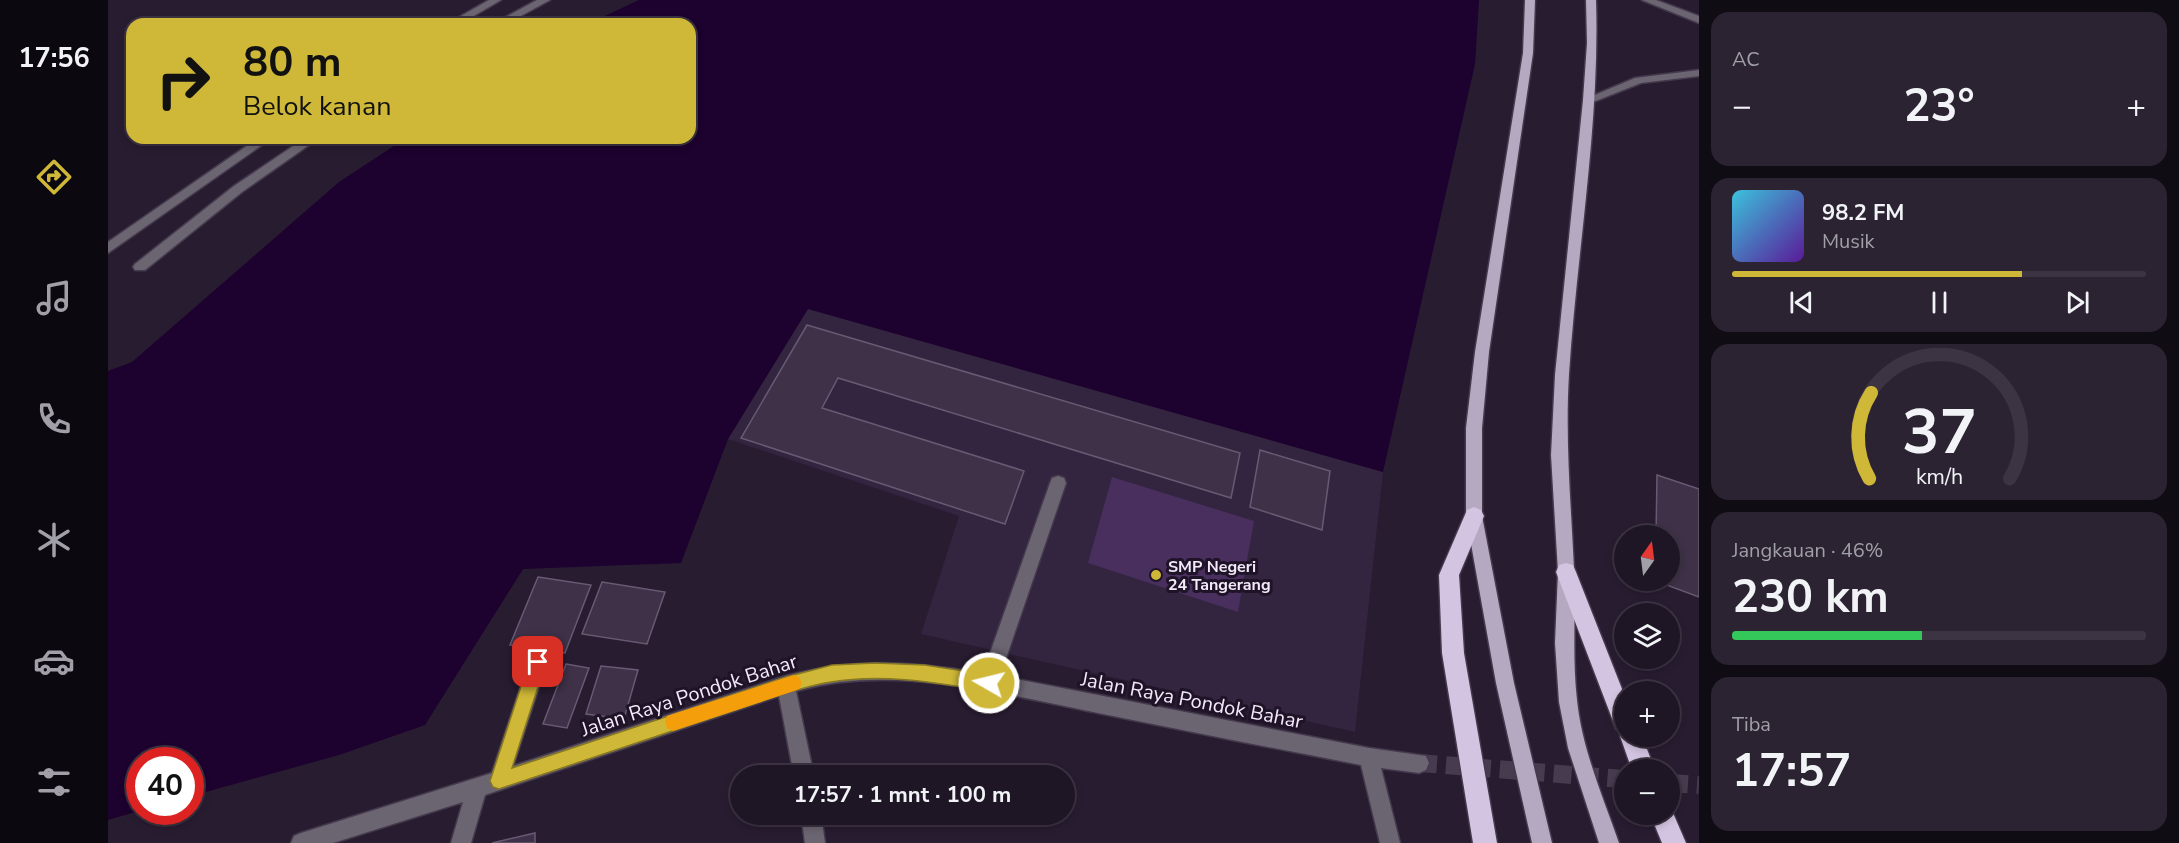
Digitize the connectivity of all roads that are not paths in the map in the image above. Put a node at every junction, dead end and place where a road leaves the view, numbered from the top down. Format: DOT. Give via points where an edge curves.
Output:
graph roads {
  1 [pos="545,0"];
  2 [pos="1530,0"];
  3 [pos="1590,0"];
  4 [pos="1647,0"];
  5 [pos="491,2"];
  6 [pos="510,17"];
  7 [pos="463,18"];
  8 [pos="1699,20"];
  9 [pos="1699,73"];
  10 [pos="1589,100"];
  11 [pos="257,144"];
  12 [pos="304,144"];
  13 [pos="208,176"];
  14 [pos="238,189"];
  15 [pos="108,248"];
  16 [pos="140,267"];
  17 [pos="1058,483"];
  18 [pos="1474,516"];
  19 [pos="1566,572"];
  20 [pos="538,662"];
  21 [pos="989,683"];
  22 [pos="786,685"];
  23 [pos="1614,695"];
  24 [pos="1369,757"];
  25 [pos="1419,763"];
  26 [pos="802,765"];
  27 [pos="499,781"];
  28 [pos="477,788"];
  29 [pos="815,825"];
  30 [pos="1667,825"];
  31 [pos="820,842"];
  32 [pos="301,843"];
  33 [pos="461,843"];
  34 [pos="1390,843"];
  35 [pos="1485,843"];
  36 [pos="1542,843"];
  37 [pos="1609,843"];
  38 [pos="1674,843"];
  1 -- 6 [label="street"];
  2 -- 18 [label="main road" via="1528,53 1482,352 1474,428"];
  3 -- 10 [label="main road"];
  4 -- 8 [label="street"];
  5 -- 6 [label="street"];
  5 -- 7 [label="street"];
  9 -- 10 [label="street" via="1639,80"];
  10 -- 19 [label="main road" via="1562,375 1559,455"];
  11 -- 13 [label="street"];
  12 -- 14 [label="street"];
  13 -- 14 [label="street"];
  13 -- 15 [label="street"];
  14 -- 16 [label="street"];
  17 -- 21 [label="street"];
  18 -- 35 [label="highway" via="1449,575 1453,653"];
  18 -- 36 [label="main road" via="1504,683"];
  19 -- 23 [label="highway"];
  19 -- 37 [label="main road" via="1564,643 1568,702 1577,748"];
  20 -- 27 [label="street"];
  21 -- 22 [label="street, Jalan Raya Pondok Bahar" via="925,673 875,671 832,673"];
  21 -- 24 [label="street, Jalan Raya Pondok Bahar"];
  22 -- 26 [label="street"];
  22 -- 27 [label="street, Jalan Raya Pondok Bahar"];
  24 -- 25 [label="street, Jalan Raya Pondok Bahar"];
  24 -- 34 [label="street"];
  27 -- 28 [label="street, Jalan Raya Pondok Bahar"];
  28 -- 32 [label="street, Jalan Raya Pondok Bahar"];
  28 -- 33 [label="street"];
  29 -- 31 [label="street"];
  30 -- 38 [label="highway"];
}
